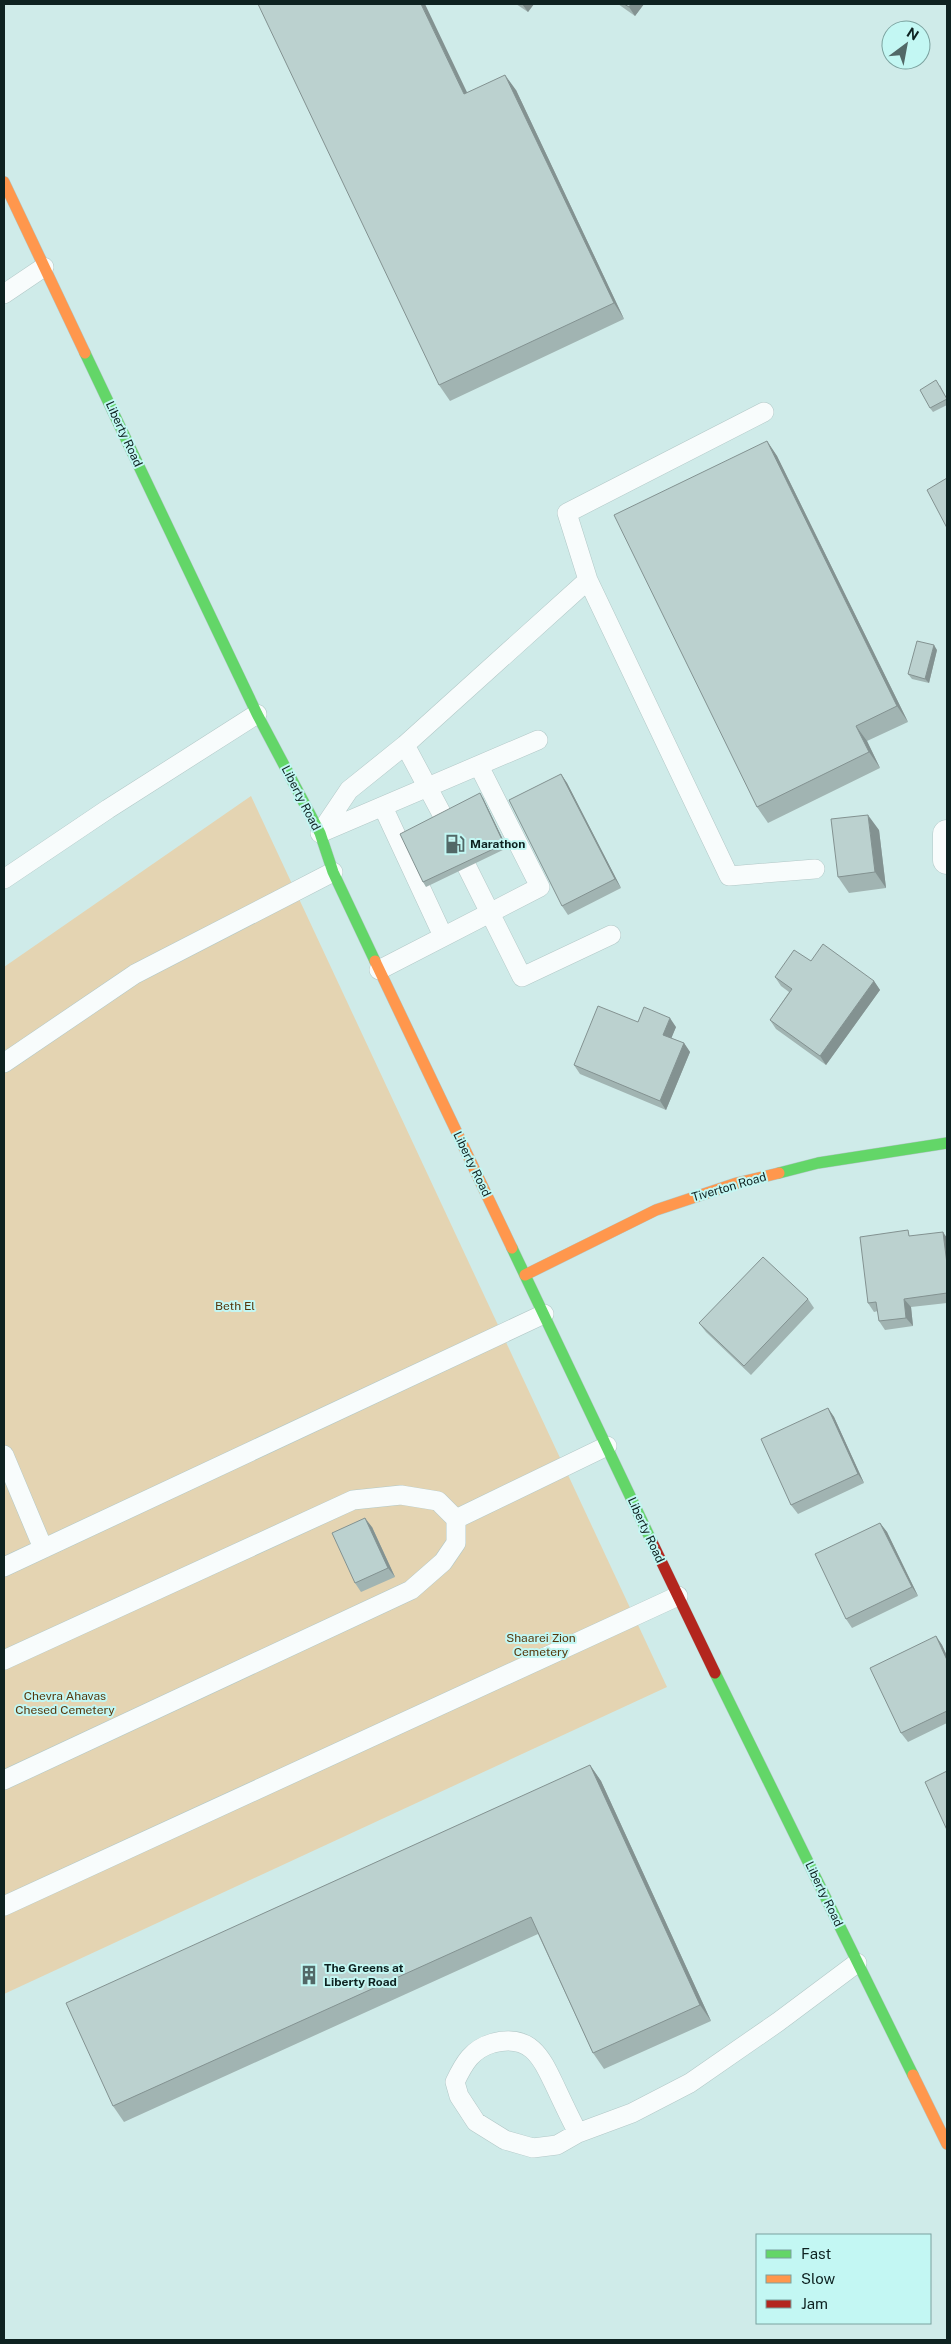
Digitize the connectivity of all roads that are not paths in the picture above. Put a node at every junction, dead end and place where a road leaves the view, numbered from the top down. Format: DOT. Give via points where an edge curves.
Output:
graph roads {
  1 [pos="4,182"];
  2 [pos="44,267"];
  3 [pos="4,294"];
  4 [pos="764,412"];
  5 [pos="588,580"];
  6 [pos="257,714"];
  7 [pos="538,740"];
  8 [pos="405,746"];
  9 [pos="479,766"];
  10 [pos="428,786"];
  11 [pos="383,807"];
  12 [pos="444,818"];
  13 [pos="320,833"];
  14 [pos="947,834"];
  15 [pos="947,860"];
  16 [pos="467,867"];
  17 [pos="815,869"];
  18 [pos="333,872"];
  19 [pos="4,879"];
  20 [pos="491,913"];
  21 [pos="611,935"];
  22 [pos="443,936"];
  23 [pos="379,970"];
  24 [pos="4,1063"];
  25 [pos="947,1143"];
  26 [pos="525,1275"];
  27 [pos="544,1314"];
  28 [pos="607,1446"];
  29 [pos="4,1455"];
  30 [pos="456,1519"];
  31 [pos="43,1548"];
  32 [pos="4,1566"];
  33 [pos="678,1596"];
  34 [pos="4,1660"];
  35 [pos="4,1780"];
  36 [pos="4,1906"];
  37 [pos="858,1963"];
  38 [pos="578,2133"];
  39 [pos="947,2144"];
  1 -- 2 [label="main road, Liberty Road"];
  2 -- 3 [label="lane"];
  2 -- 6 [label="main road, Liberty Road"];
  4 -- 5 [label="lane" via="567,513"];
  5 -- 8 [label="lane"];
  5 -- 17 [label="lane" via="728,876"];
  6 -- 13 [label="main road, Liberty Road"];
  6 -- 19 [label="lane"];
  7 -- 9 [label="lane"];
  8 -- 10 [label="lane"];
  8 -- 13 [label="lane" via="349,790"];
  9 -- 10 [label="lane"];
  9 -- 20 [label="lane" via="540,887"];
  10 -- 11 [label="lane"];
  10 -- 12 [label="lane"];
  11 -- 13 [label="lane"];
  11 -- 22 [label="lane"];
  13 -- 18 [label="main road, Liberty Road"];
  14 -- 15 [label="street"];
  16 -- 20 [label="lane"];
  18 -- 23 [label="main road, Liberty Road"];
  18 -- 24 [label="lane" via="135,974"];
  20 -- 21 [label="lane" via="522,977"];
  20 -- 22 [label="lane"];
  22 -- 23 [label="lane"];
  23 -- 26 [label="main road, Liberty Road"];
  25 -- 26 [label="main road, Tiverton Road" via="818,1163 737,1183 656,1210"];
  26 -- 27 [label="main road, Liberty Road"];
  27 -- 28 [label="main road, Liberty Road"];
  27 -- 31 [label="lane"];
  28 -- 30 [label="lane"];
  28 -- 33 [label="main road, Liberty Road"];
  29 -- 31 [label="lane"];
  30 -- 34 [label="lane" via="438,1501 401,1495 353,1500"];
  30 -- 35 [label="lane" via="456,1543 443,1562 411,1590"];
  31 -- 32 [label="lane"];
  33 -- 36 [label="lane"];
  33 -- 37 [label="main road, Liberty Road"];
  37 -- 38 [label="lane" via="690,2083 632,2113"];
  37 -- 39 [label="main road, Liberty Road"];
  38 -- 38 [label="lane" via="540,2056 528,2045 503,2041 486,2046 468,2057 455,2082 459,2096 476,2122 505,2140 533,2148 558,2145"];
}
